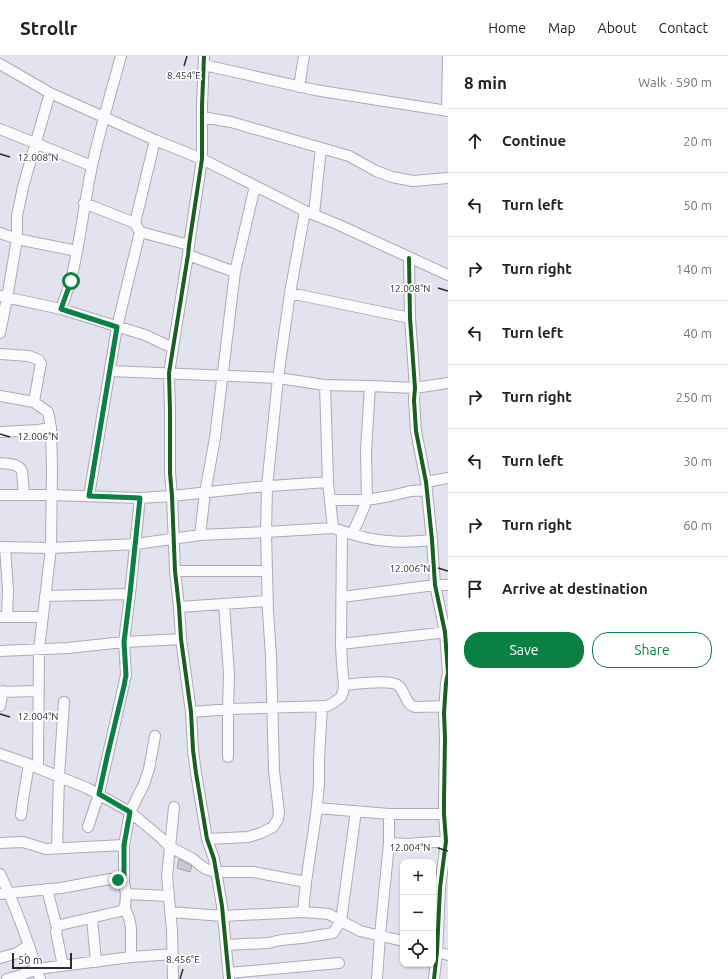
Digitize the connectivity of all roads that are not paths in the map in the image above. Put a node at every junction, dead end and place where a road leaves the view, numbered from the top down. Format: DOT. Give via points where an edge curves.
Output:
graph roads {
  1 [pos="121,56"];
  2 [pos="304,56"];
  3 [pos="448,57"];
  4 [pos="204,60"];
  5 [pos="0,64"];
  6 [pos="299,87"];
  7 [pos="50,93"];
  8 [pos="447,111"];
  9 [pos="104,116"];
  10 [pos="202,117"];
  11 [pos="0,129"];
  12 [pos="155,140"];
  13 [pos="35,143"];
  14 [pos="321,148"];
  15 [pos="202,159"];
  16 [pos="92,166"];
  17 [pos="448,178"];
  18 [pos="255,186"];
  19 [pos="84,203"];
  20 [pos="310,212"];
  21 [pos="138,228"];
  22 [pos="0,233"];
  23 [pos="17,239"];
  24 [pos="189,244"];
  25 [pos="77,251"];
  26 [pos="188,255"];
  27 [pos="410,258"];
  28 [pos="235,272"];
  29 [pos="448,275"];
  30 [pos="290,294"];
  31 [pos="4,297"];
  32 [pos="61,309"];
  33 [pos="410,318"];
  34 [pos="117,327"];
  35 [pos="0,333"];
  36 [pos="173,348"];
  37 [pos="0,354"];
  38 [pos="110,371"];
  39 [pos="169,373"];
  40 [pos="222,377"];
  41 [pos="278,378"];
  42 [pos="448,383"];
  43 [pos="325,385"];
  44 [pos="370,386"];
  45 [pos="415,388"];
  46 [pos="0,396"];
  47 [pos="34,402"];
  48 [pos="51,428"];
  49 [pos="0,432"];
  50 [pos="0,463"];
  51 [pos="448,478"];
  52 [pos="328,482"];
  53 [pos="426,486"];
  54 [pos="267,487"];
  55 [pos="205,493"];
  56 [pos="24,495"];
  57 [pos="52,495"];
  58 [pos="0,496"];
  59 [pos="89,496"];
  60 [pos="172,496"];
  61 [pos="140,498"];
  62 [pos="330,500"];
  63 [pos="367,500"];
  64 [pos="342,531"];
  65 [pos="266,532"];
  66 [pos="200,535"];
  67 [pos="173,539"];
  68 [pos="432,540"];
  69 [pos="136,544"];
  70 [pos="2,547"];
  71 [pos="51,548"];
  72 [pos="174,571"];
  73 [pos="267,571"];
  74 [pos="436,585"];
  75 [pos="448,585"];
  76 [pos="130,594"];
  77 [pos="45,596"];
  78 [pos="342,597"];
  79 [pos="267,601"];
  80 [pos="224,604"];
  81 [pos="179,607"];
  82 [pos="4,617"];
  83 [pos="43,617"];
  84 [pos="447,632"];
  85 [pos="180,639"];
  86 [pos="124,642"];
  87 [pos="341,644"];
  88 [pos="39,649"];
  89 [pos="0,650"];
  90 [pos="344,684"];
  91 [pos="38,691"];
  92 [pos="2,692"];
  93 [pos="64,702"];
  94 [pos="0,706"];
  95 [pos="322,706"];
  96 [pos="272,707"];
  97 [pos="446,707"];
  98 [pos="228,709"];
  99 [pos="191,712"];
  100 [pos="156,736"];
  101 [pos="0,754"];
  102 [pos="228,757"];
  103 [pos="34,766"];
  104 [pos="59,776"];
  105 [pos="99,794"];
  106 [pos="174,807"];
  107 [pos="317,808"];
  108 [pos="356,811"];
  109 [pos="130,812"];
  110 [pos="389,814"];
  111 [pos="444,814"];
  112 [pos="21,815"];
  113 [pos="88,827"];
  114 [pos="207,838"];
  115 [pos="447,841"];
  116 [pos="0,843"];
  117 [pos="389,843"];
  118 [pos="124,845"];
  119 [pos="170,847"];
  120 [pos="57,848"];
  121 [pos="216,872"];
  122 [pos="0,874"];
  123 [pos="124,882"];
  124 [pos="306,882"];
  125 [pos="47,889"];
  126 [pos="5,894"];
  127 [pos="126,894"];
  128 [pos="169,896"];
  129 [pos="125,908"];
  130 [pos="170,912"];
  131 [pos="303,912"];
  132 [pos="223,916"];
  133 [pos="92,918"];
  134 [pos="341,921"];
  135 [pos="57,928"];
  136 [pos="380,935"];
  137 [pos="436,938"];
  138 [pos="400,940"];
  139 [pos="226,944"];
  140 [pos="29,945"];
  141 [pos="436,951"];
  142 [pos="173,954"];
  143 [pos="448,955"];
  144 [pos="0,958"];
  145 [pos="131,958"];
  146 [pos="96,962"];
  147 [pos="339,963"];
  148 [pos="63,966"];
  149 [pos="434,967"];
  150 [pos="39,974"];
  151 [pos="229,976"];
  152 [pos="7,979"];
  153 [pos="173,979"];
  154 [pos="378,979"];
  155 [pos="434,979"];
  1 -- 9 [label="street"];
  2 -- 6 [label="street"];
  3 -- 8 [label="street"];
  4 -- 6 [label="street"];
  4 -- 10 [label="street"];
  5 -- 7 [label="street"];
  6 -- 8 [label="street"];
  7 -- 9 [label="street"];
  7 -- 13 [label="street"];
  9 -- 12 [label="street"];
  9 -- 16 [label="street"];
  10 -- 14 [label="street" via="231,122"];
  10 -- 15 [label="street"];
  11 -- 13 [label="street"];
  12 -- 15 [label="street"];
  12 -- 21 [label="street"];
  13 -- 16 [label="street"];
  13 -- 23 [label="street" via="17,216"];
  14 -- 17 [label="street" via="349,156 392,177 413,181"];
  14 -- 20 [label="street"];
  15 -- 18 [label="street"];
  15 -- 24 [label="street"];
  16 -- 19 [label="street"];
  18 -- 20 [label="street"];
  18 -- 28 [label="street"];
  19 -- 21 [label="street"];
  19 -- 25 [label="street"];
  20 -- 27 [label="street"];
  20 -- 30 [label="street"];
  21 -- 24 [label="street"];
  21 -- 34 [label="street"];
  22 -- 23 [label="street"];
  23 -- 25 [label="street"];
  23 -- 31 [label="street"];
  24 -- 26 [label="street"];
  25 -- 32 [label="street" via="71,281"];
  26 -- 28 [label="street"];
  26 -- 36 [label="street"];
  27 -- 29 [label="street"];
  27 -- 33 [label="street"];
  28 -- 40 [label="street"];
  30 -- 33 [label="street"];
  30 -- 41 [label="street"];
  31 -- 32 [label="street"];
  31 -- 35 [label="street"];
  32 -- 34 [label="street"];
  33 -- 45 [label="street"];
  34 -- 36 [label="street" via="145,335"];
  34 -- 38 [label="street"];
  36 -- 39 [label="street"];
  37 -- 47 [label="street" via="29,356 39,360 41,364"];
  38 -- 39 [label="street"];
  38 -- 59 [label="street"];
  39 -- 40 [label="street"];
  39 -- 60 [label="street"];
  40 -- 41 [label="street"];
  40 -- 55 [label="street"];
  41 -- 43 [label="street"];
  41 -- 54 [label="street"];
  42 -- 45 [label="street"];
  43 -- 44 [label="street"];
  43 -- 52 [label="street"];
  44 -- 45 [label="street"];
  44 -- 63 [label="street" via="366,452"];
  45 -- 53 [label="street" via="416,431"];
  46 -- 47 [label="street"];
  47 -- 48 [label="street" via="48,412"];
  48 -- 49 [label="street"];
  48 -- 57 [label="street"];
  50 -- 56 [label="street" via="20,467"];
  51 -- 53 [label="street"];
  52 -- 54 [label="street"];
  52 -- 62 [label="street"];
  53 -- 63 [label="street"];
  53 -- 68 [label="street"];
  54 -- 55 [label="street"];
  54 -- 65 [label="street"];
  55 -- 60 [label="street"];
  55 -- 66 [label="street"];
  56 -- 57 [label="street"];
  56 -- 58 [label="street"];
  57 -- 59 [label="street"];
  57 -- 71 [label="street"];
  59 -- 61 [label="street"];
  60 -- 61 [label="street"];
  60 -- 67 [label="street"];
  61 -- 69 [label="street"];
  62 -- 63 [label="street"];
  62 -- 64 [label="street"];
  63 -- 64 [label="street" via="360,517"];
  64 -- 65 [label="street"];
  64 -- 68 [label="street" via="388,542"];
  64 -- 78 [label="street"];
  65 -- 66 [label="street"];
  65 -- 73 [label="street"];
  66 -- 67 [label="street"];
  67 -- 69 [label="street"];
  67 -- 72 [label="street"];
  68 -- 74 [label="street"];
  69 -- 71 [label="street"];
  69 -- 76 [label="street"];
  70 -- 71 [label="street"];
  70 -- 82 [label="street" via="8,590"];
  71 -- 77 [label="street"];
  72 -- 73 [label="street"];
  72 -- 81 [label="street"];
  73 -- 79 [label="street"];
  74 -- 75 [label="street"];
  74 -- 78 [label="street"];
  74 -- 84 [label="street"];
  76 -- 77 [label="street"];
  76 -- 86 [label="street"];
  77 -- 83 [label="street"];
  78 -- 87 [label="street"];
  79 -- 80 [label="street"];
  79 -- 96 [label="street"];
  80 -- 81 [label="street"];
  80 -- 98 [label="street" via="229,674"];
  81 -- 85 [label="street"];
  82 -- 83 [label="street"];
  83 -- 88 [label="street"];
  84 -- 87 [label="street"];
  84 -- 97 [label="street"];
  85 -- 86 [label="street"];
  85 -- 99 [label="street"];
  86 -- 88 [label="street"];
  86 -- 105 [label="street" via="126,675"];
  87 -- 90 [label="street"];
  88 -- 89 [label="street"];
  88 -- 91 [label="street"];
  90 -- 95 [label="street" via="338,700"];
  90 -- 97 [label="street" via="393,683 400,687 410,706"];
  91 -- 92 [label="street"];
  91 -- 103 [label="street"];
  92 -- 94 [label="street"];
  93 -- 104 [label="street"];
  95 -- 96 [label="street"];
  95 -- 107 [label="street"];
  96 -- 98 [label="street"];
  96 -- 114 [label="street" via="278,819 273,827 248,837"];
  97 -- 111 [label="street"];
  98 -- 99 [label="street"];
  98 -- 102 [label="street"];
  99 -- 114 [label="street" via="195,767"];
  100 -- 109 [label="street" via="144,784"];
  101 -- 103 [label="street"];
  103 -- 104 [label="street"];
  103 -- 112 [label="street"];
  104 -- 105 [label="street"];
  104 -- 120 [label="street"];
  105 -- 109 [label="street"];
  105 -- 113 [label="street"];
  106 -- 119 [label="street"];
  107 -- 108 [label="street"];
  107 -- 124 [label="street"];
  108 -- 110 [label="street"];
  108 -- 134 [label="street"];
  109 -- 118 [label="street"];
  109 -- 119 [label="street"];
  110 -- 111 [label="street"];
  110 -- 117 [label="street"];
  111 -- 115 [label="street"];
  114 -- 121 [label="street"];
  115 -- 117 [label="street"];
  115 -- 137 [label="street"];
  116 -- 120 [label="street" via="23,842 46,849"];
  117 -- 136 [label="street"];
  118 -- 120 [label="street"];
  118 -- 123 [label="street"];
  119 -- 121 [label="street" via="206,869"];
  119 -- 128 [label="street" via="167,876"];
  121 -- 124 [label="street" via="253,872"];
  121 -- 132 [label="street"];
  122 -- 126 [label="street"];
  123 -- 125 [label="street" via="110,879"];
  123 -- 127 [label="street"];
  124 -- 131 [label="street"];
  125 -- 126 [label="street"];
  125 -- 135 [label="street"];
  126 -- 140 [label="street"];
  127 -- 128 [label="street"];
  127 -- 129 [label="street"];
  128 -- 130 [label="street"];
  129 -- 133 [label="street"];
  129 -- 145 [label="street" via="131,928"];
  130 -- 132 [label="street"];
  130 -- 142 [label="street"];
  131 -- 132 [label="street"];
  131 -- 134 [label="street" via="329,914"];
  132 -- 139 [label="street"];
  133 -- 135 [label="street" via="60,924"];
  133 -- 146 [label="street"];
  134 -- 136 [label="street" via="360,931"];
  134 -- 139 [label="street" via="333,933 268,943"];
  135 -- 148 [label="street"];
  136 -- 138 [label="street"];
  136 -- 154 [label="street"];
  139 -- 151 [label="street"];
  140 -- 144 [label="street"];
  140 -- 150 [label="street"];
  141 -- 143 [label="street"];
  142 -- 145 [label="street"];
  142 -- 153 [label="street"];
  145 -- 146 [label="street"];
  146 -- 148 [label="street"];
  147 -- 151 [label="street"];
  148 -- 150 [label="street"];
  149 -- 155 [label="street"];
  150 -- 152 [label="street"];
}
